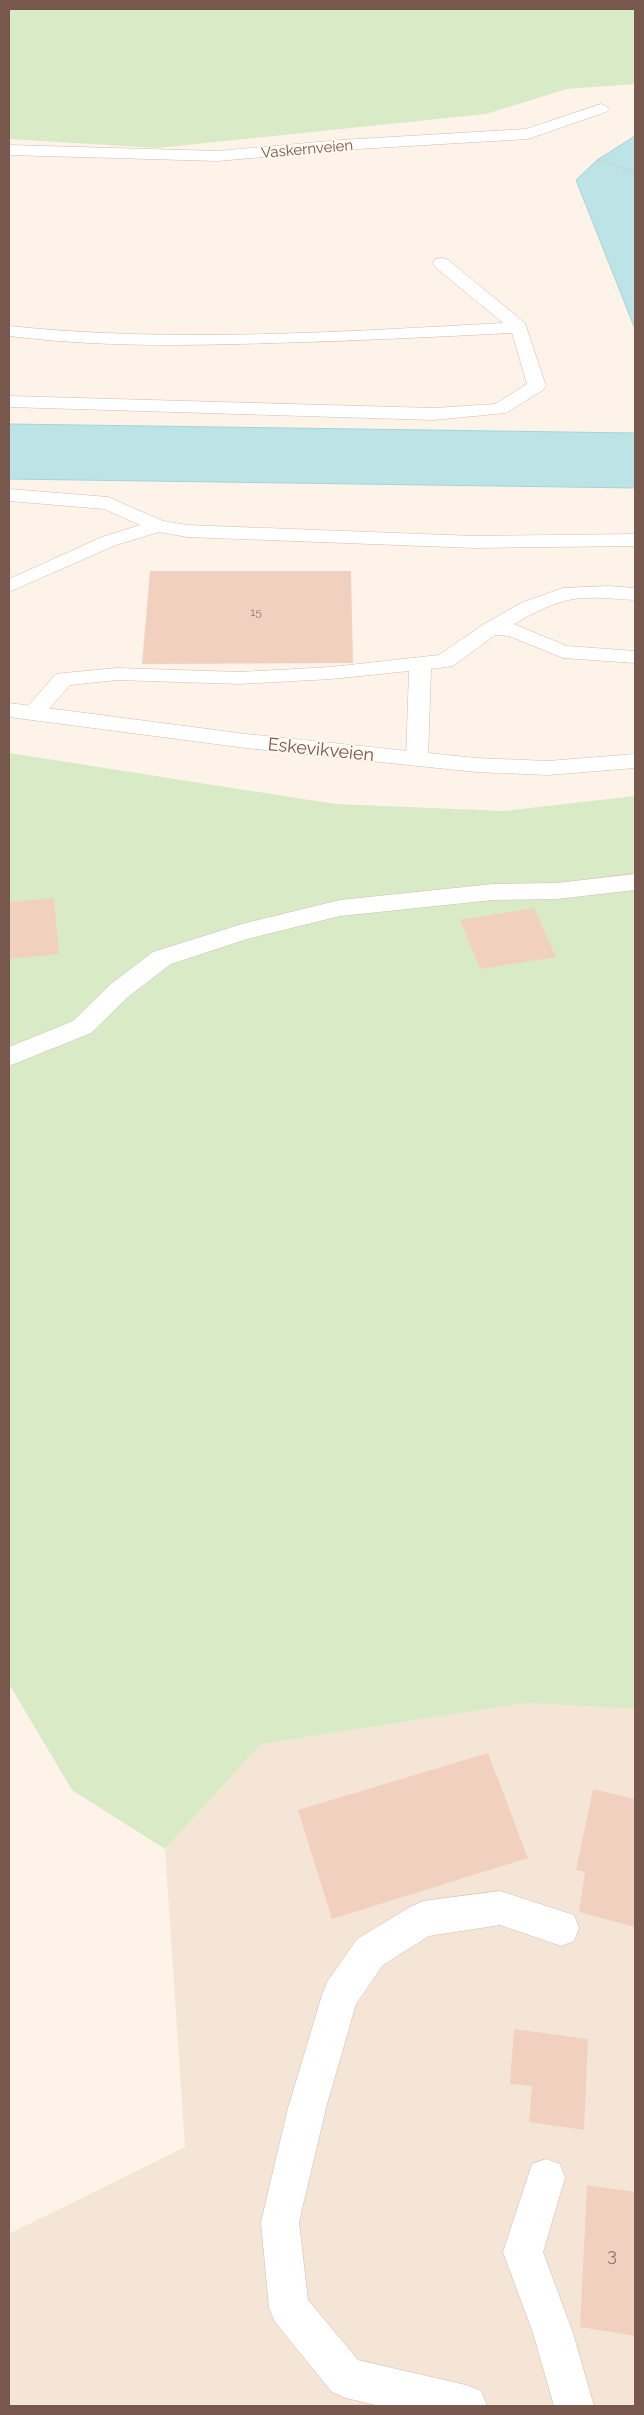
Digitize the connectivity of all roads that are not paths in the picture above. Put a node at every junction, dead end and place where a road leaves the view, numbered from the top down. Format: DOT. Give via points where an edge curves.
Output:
graph roads {
  1 [pos="601,109"];
  2 [pos="9,150"];
  3 [pos="441,263"];
  4 [pos="519,327"];
  5 [pos="9,331"];
  6 [pos="9,402"];
  7 [pos="9,495"];
  8 [pos="158,526"];
  9 [pos="635,540"];
  10 [pos="9,586"];
  11 [pos="635,594"];
  12 [pos="491,628"];
  13 [pos="635,657"];
  14 [pos="420,664"];
  15 [pos="9,710"];
  16 [pos="34,713"];
  17 [pos="417,759"];
  18 [pos="635,761"];
  19 [pos="635,882"];
  20 [pos="9,1057"];
  21 [pos="561,1928"];
  22 [pos="546,2178"];
  23 [pos="466,2406"];
  24 [pos="574,2406"];
  1 -- 2 [label="street, Vaskernveien" via="528,134 218,156"];
  3 -- 4 [label="street"];
  4 -- 5 [label="street" via="372,335 134,340"];
  4 -- 6 [label="street" via="536,386 499,409 434,414"];
  7 -- 8 [label="street" via="108,503"];
  8 -- 9 [label="street" via="187,531 475,542"];
  8 -- 10 [label="street" via="109,541"];
  11 -- 12 [label="street" via="564,594 528,607"];
  12 -- 13 [label="street" via="513,630 563,652"];
  12 -- 14 [label="street" via="445,661"];
  14 -- 16 [label="street" via="240,678 117,674 64,679"];
  14 -- 17 [label="street"];
  15 -- 16 [label="street, Eskevikveien"];
  16 -- 17 [label="street, Eskevikveien" via="246,741"];
  17 -- 18 [label="street, Eskevikveien" via="548,768"];
  19 -- 20 [label="street" via="340,908 242,932 162,958 120,990 82,1028"];
  21 -- 23 [label="street" via="500,1908 423,1919 370,1952 340,1995 307,2108 280,2222 289,2308 346,2378"];
  22 -- 24 [label="street" via="523,2252 553,2333"];
}
